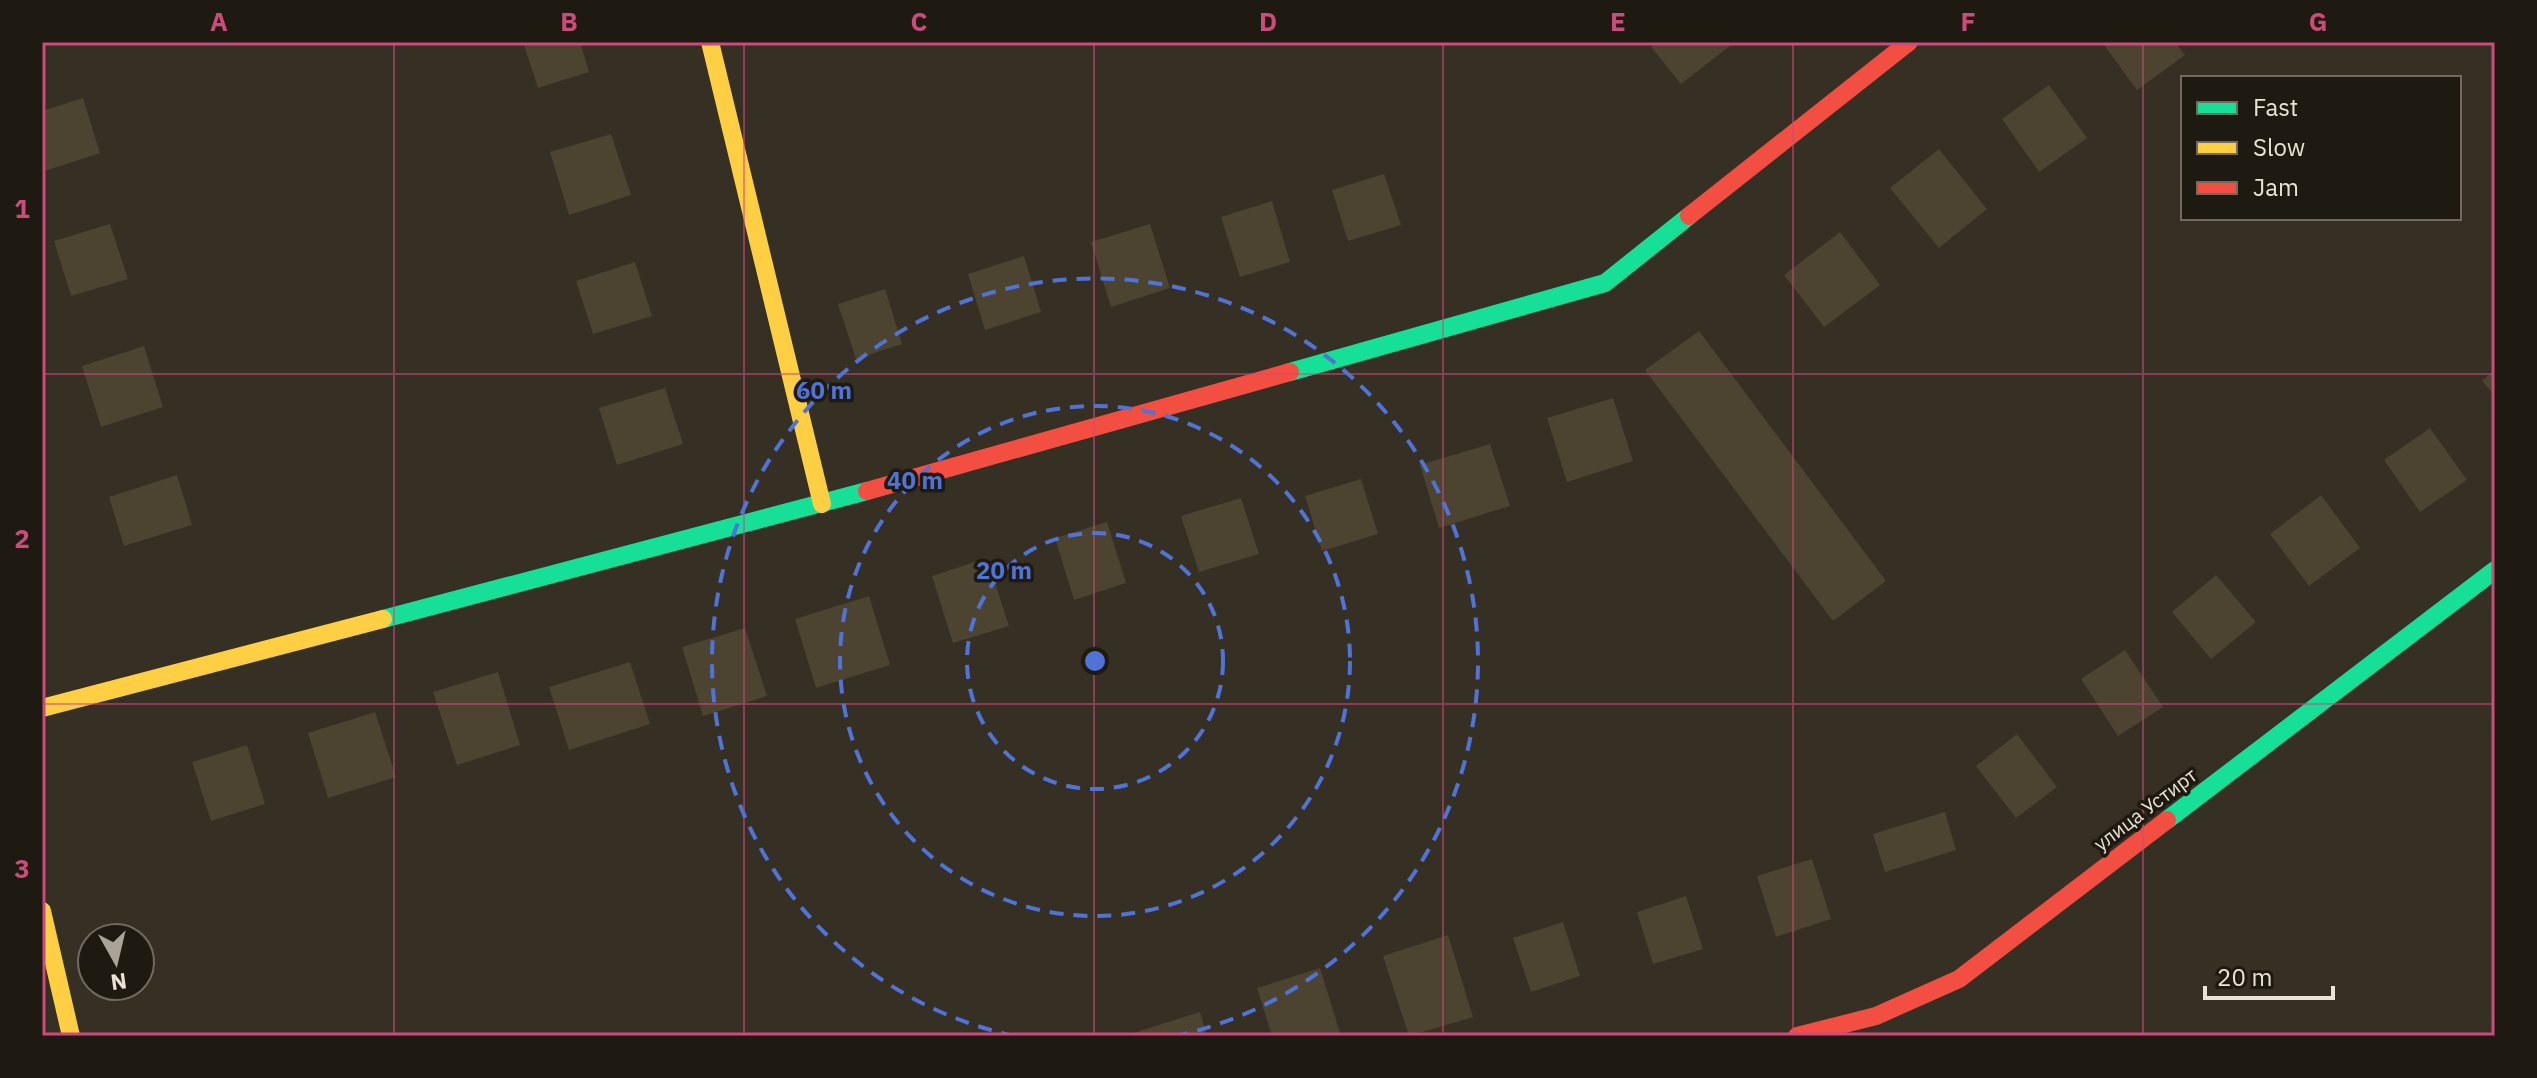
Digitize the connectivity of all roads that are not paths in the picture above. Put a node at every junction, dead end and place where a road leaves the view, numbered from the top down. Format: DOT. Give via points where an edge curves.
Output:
graph roads {
  1 [pos="710,42"];
  2 [pos="1909,42"];
  3 [pos="822,504"];
  4 [pos="2495,570"];
  5 [pos="42,708"];
  6 [pos="42,911"];
  7 [pos="71,1036"];
  8 [pos="1797,1036"];
  1 -- 3 [label="street"];
  2 -- 3 [label="street" via="1605,283"];
  3 -- 5 [label="street"];
  4 -- 8 [label="street, улица Устирт" via="1959,979 1876,1016"];
  6 -- 7 [label="street"];
}
